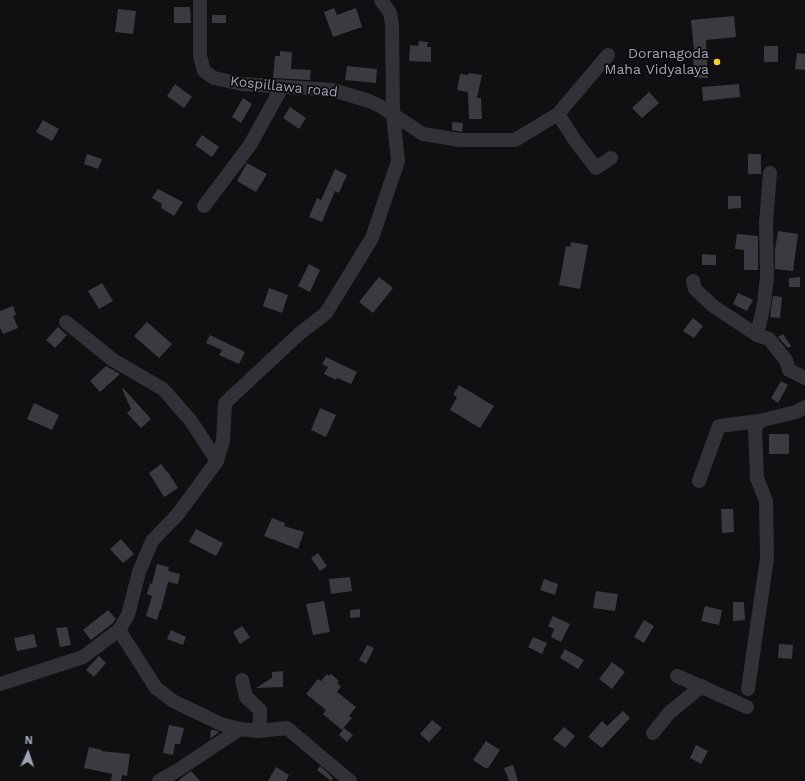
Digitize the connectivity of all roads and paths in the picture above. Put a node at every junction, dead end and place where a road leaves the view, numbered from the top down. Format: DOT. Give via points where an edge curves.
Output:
graph roads {
  1 [pos="200,0"];
  2 [pos="381,0"];
  3 [pos="608,55"];
  4 [pos="282,87"];
  5 [pos="558,114"];
  6 [pos="393,115"];
  7 [pos="611,158"];
  8 [pos="770,173"];
  9 [pos="204,206"];
  10 [pos="693,281"];
  11 [pos="66,322"];
  12 [pos="757,335"];
  13 [pos="805,378"];
  14 [pos="805,407"];
  15 [pos="759,421"];
  16 [pos="217,461"];
  17 [pos="699,481"];
  18 [pos="119,630"];
  19 [pos="676,676"];
  20 [pos="242,680"];
  21 [pos="0,684"];
  22 [pos="702,686"];
  23 [pos="748,688"];
  24 [pos="746,707"];
  25 [pos="240,729"];
  26 [pos="258,731"];
  27 [pos="653,733"];
  28 [pos="159,781"];
  29 [pos="350,781"];
  1 -- 4 [label="street, Kospillawa road" via="200,56 204,71 214,78 242,84"];
  2 -- 6 [label="street" via="390,13 392,24"];
  3 -- 5 [label="street, Kospillawa road"];
  4 -- 6 [label="street, Kospillawa road" via="334,90 369,101"];
  4 -- 9 [label="street" via="250,145"];
  5 -- 6 [label="street, Kospillawa road" via="515,140 460,140 423,134"];
  5 -- 7 [label="street" via="596,168"];
  6 -- 16 [label="street" via="398,161 372,238 326,314 299,334 225,403 223,440"];
  8 -- 12 [label="street" via="766,223 767,277"];
  10 -- 12 [label="street" via="695,289 713,306"];
  11 -- 16 [label="street" via="113,360 163,389 191,422"];
  12 -- 13 [label="street" via="769,339 786,360 789,370"];
  14 -- 15 [label="street" via="796,412"];
  15 -- 17 [label="street" via="719,426"];
  15 -- 23 [label="street" via="755,429 756,478 766,501 767,558"];
  16 -- 18 [label="street" via="178,514 152,540 139,572 128,615"];
  18 -- 21 [label="street" via="83,657"];
  18 -- 25 [label="street" via="156,688 173,701 221,724"];
  19 -- 22 [label="street"];
  20 -- 26 [label="street" via="246,697 260,710"];
  22 -- 24 [label="street"];
  22 -- 27 [label="street" via="669,713"];
  25 -- 26 [label="street"];
  25 -- 28 [label="street"];
  26 -- 29 [label="street" via="287,728"];
}
